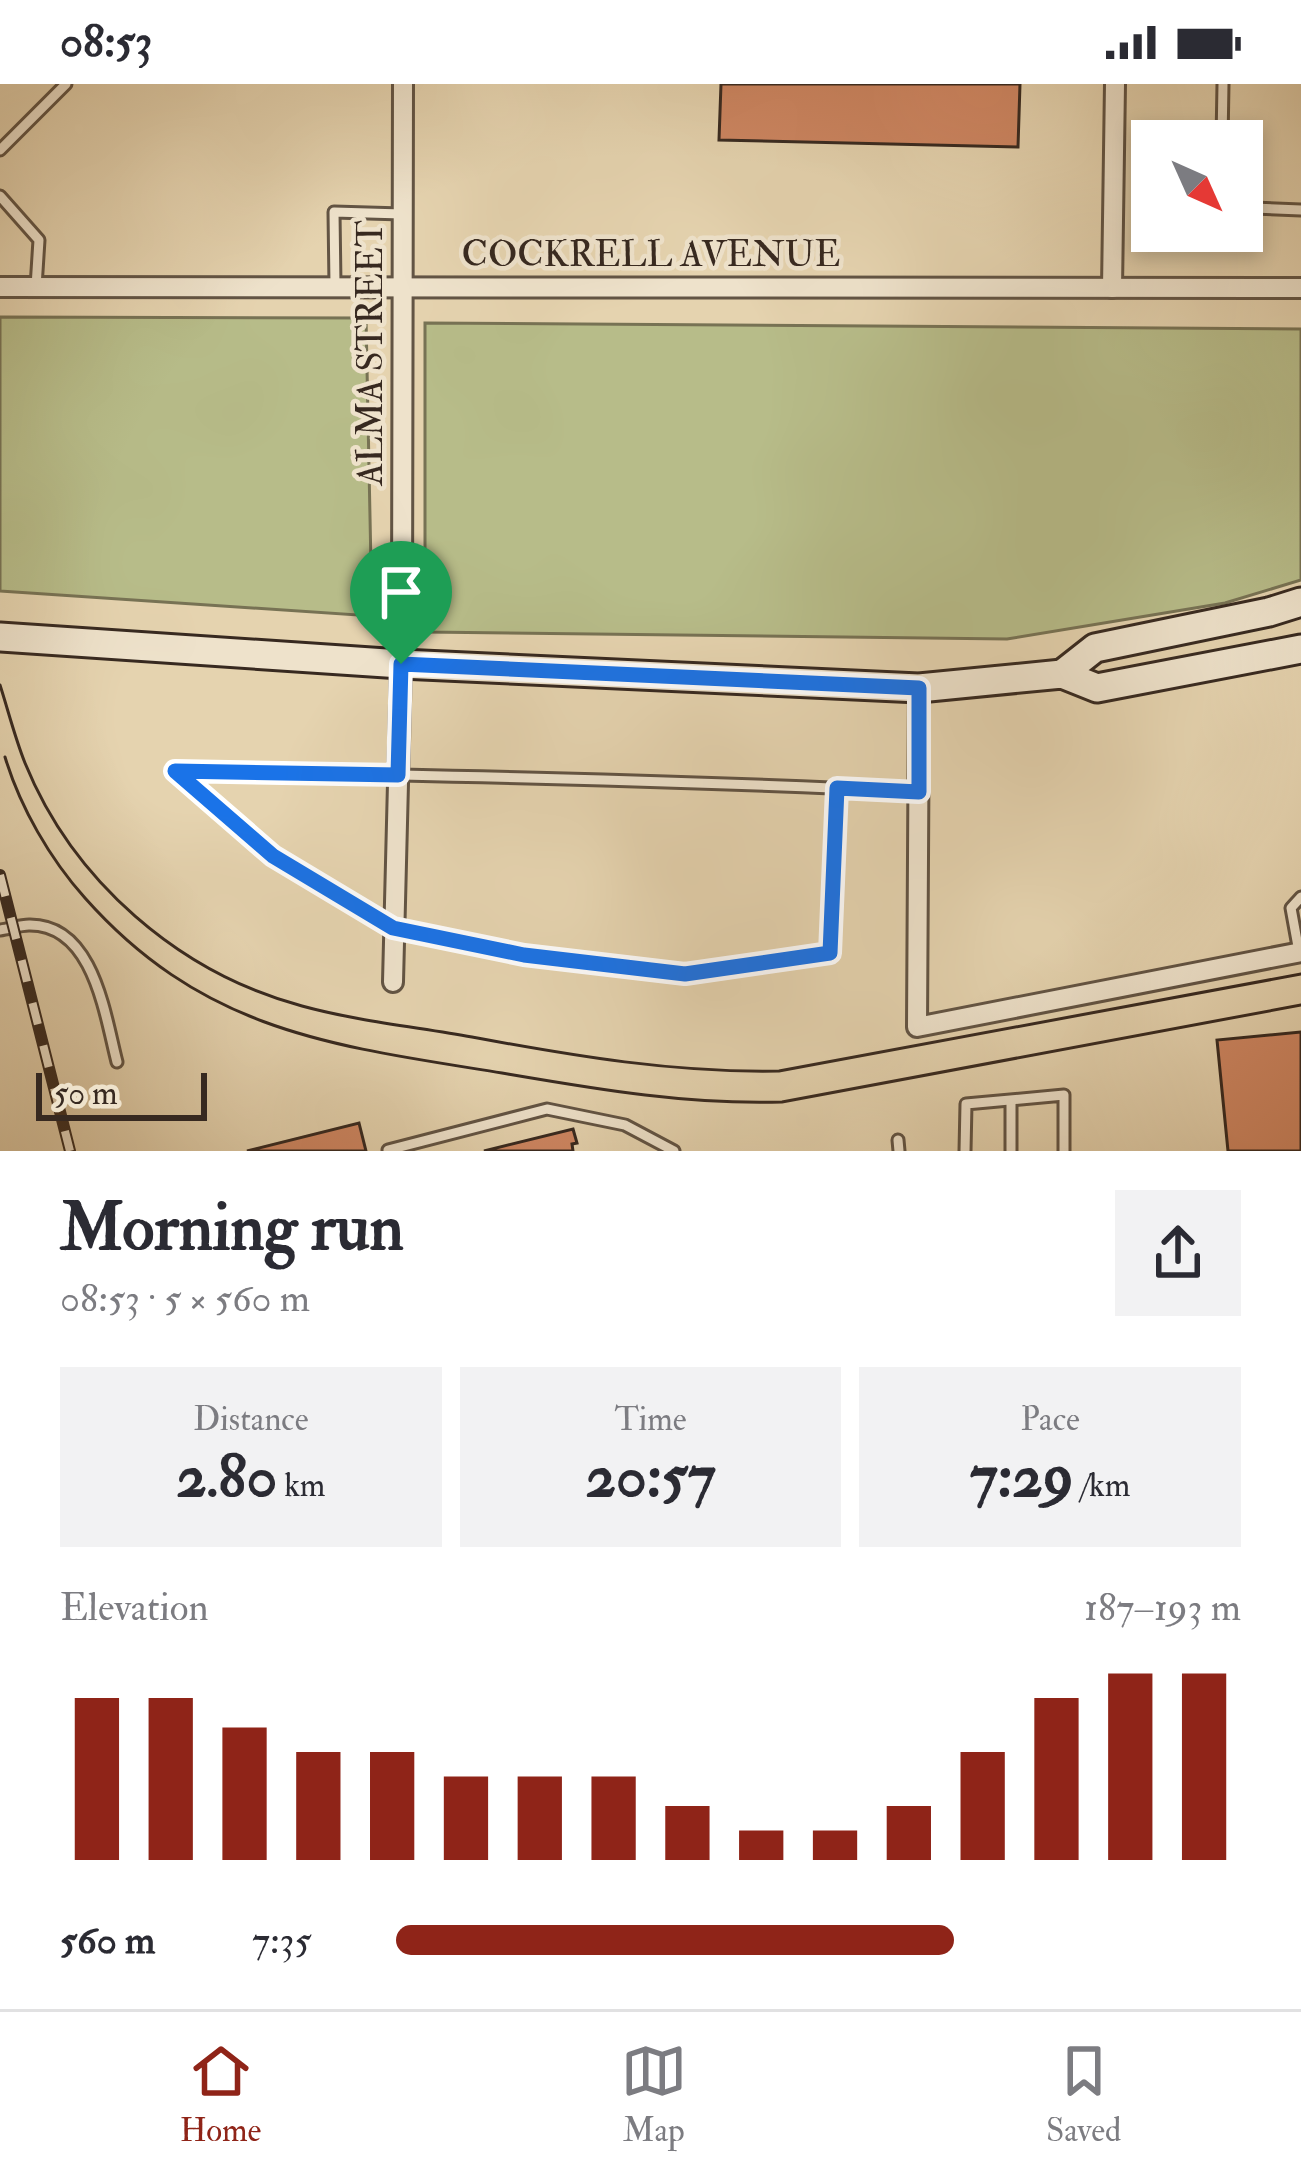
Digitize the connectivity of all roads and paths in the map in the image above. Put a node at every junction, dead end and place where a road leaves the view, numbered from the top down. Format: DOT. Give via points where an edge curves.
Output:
graph roads {
  1 [pos="66,84"];
  2 [pos="403,84"];
  3 [pos="1115,84"];
  4 [pos="1223,84"];
  5 [pos="1222,120"];
  6 [pos="0,150"];
  7 [pos="0,196"];
  8 [pos="1263,208"];
  9 [pos="1301,210"];
  10 [pos="402,214"];
  11 [pos="404,284"];
  12 [pos="335,285"];
  13 [pos="0,287"];
  14 [pos="36,287"];
  15 [pos="1112,288"];
  16 [pos="1301,288"];
  17 [pos="1301,602"];
  18 [pos="0,637"];
  19 [pos="1301,649"];
  20 [pos="401,664"];
  21 [pos="1062,674"];
  22 [pos="919,688"];
  23 [pos="398,775"];
  24 [pos="837,788"];
  25 [pos="919,792"];
  26 [pos="1301,897"];
  27 [pos="393,928"];
  28 [pos="0,930"];
  29 [pos="1300,953"];
  30 [pos="393,982"];
  31 [pos="117,1062"];
  32 [pos="1010,1102"];
  33 [pos="388,1150"];
  34 [pos="674,1151"];
  35 [pos="965,1151"];
  36 [pos="1011,1151"];
  37 [pos="1064,1151"];
  1 -- 6 [label="lane"];
  2 -- 10 [label="street, ALMA STREET"];
  3 -- 15 [label="street"];
  4 -- 5 [label="lane"];
  7 -- 14 [label="lane" via="39,240"];
  8 -- 9 [label="lane"];
  10 -- 11 [label="street, ALMA STREET"];
  10 -- 12 [label="lane" via="334,212"];
  11 -- 12 [label="street, COCKRELL AVENUE"];
  11 -- 15 [label="street, COCKRELL AVENUE"];
  11 -- 20 [label="street, ALMA STREET"];
  12 -- 14 [label="street, COCKRELL AVENUE"];
  13 -- 14 [label="street, COCKRELL AVENUE"];
  15 -- 16 [label="street, COCKRELL AVENUE"];
  17 -- 21 [label="main road" via="1095,648"];
  18 -- 20 [label="main road"];
  19 -- 21 [label="main road" via="1097,688"];
  20 -- 22 [label="main road"];
  20 -- 23 [label="street, ALMA STREET"];
  21 -- 22 [label="main road"];
  22 -- 25 [label="street"];
  23 -- 24 [label="lane"];
  23 -- 27 [label="street, ALMA STREET"];
  23 -- 27 [label="lane" via="175,771 273,856"];
  24 -- 25 [label="lane"];
  24 -- 27 [label="lane" via="830,953 685,974 524,955"];
  25 -- 29 [label="street" via="917,1027"];
  26 -- 29 [label="lane" via="1292,908"];
  27 -- 30 [label="street, ALMA STREET"];
  28 -- 31 [label="lane" via="38,926 74,945 100,995"];
  32 -- 35 [label="lane" via="966,1104"];
  32 -- 36 [label="lane"];
  32 -- 37 [label="lane" via="1064,1095"];
  33 -- 34 [label="lane" via="547,1109 626,1125"];
}
